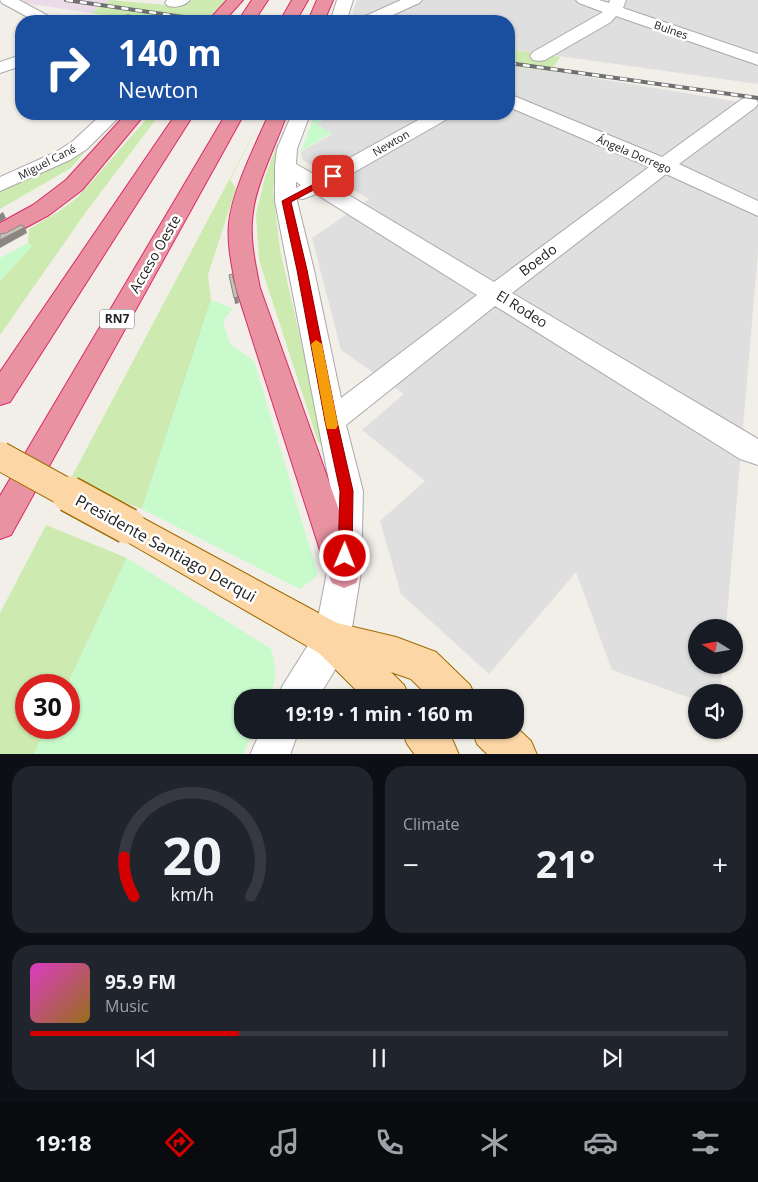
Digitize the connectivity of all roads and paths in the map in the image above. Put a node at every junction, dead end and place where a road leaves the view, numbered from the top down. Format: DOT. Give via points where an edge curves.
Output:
graph roads {
  1 [pos="8,0"];
  2 [pos="235,0"];
  3 [pos="260,0"];
  4 [pos="300,0"];
  5 [pos="325,0"];
  6 [pos="346,0"];
  7 [pos="414,0"];
  8 [pos="584,0"];
  9 [pos="616,5"];
  10 [pos="35,15"];
  11 [pos="221,15"];
  12 [pos="250,15"];
  13 [pos="291,15"];
  14 [pos="319,15"];
  15 [pos="340,15"];
  16 [pos="380,15"];
  17 [pos="539,56"];
  18 [pos="758,60"];
  19 [pos="15,62"];
  20 [pos="0,68"];
  21 [pos="515,103"];
  22 [pos="749,103"];
  23 [pos="107,120"];
  24 [pos="131,120"];
  25 [pos="181,120"];
  26 [pos="232,120"];
  27 [pos="276,120"];
  28 [pos="299,120"];
  29 [pos="431,120"];
  30 [pos="285,166"];
  31 [pos="663,166"];
  32 [pos="317,185"];
  33 [pos="0,186"];
  34 [pos="286,201"];
  35 [pos="758,209"];
  36 [pos="0,232"];
  37 [pos="495,293"];
  38 [pos="0,394"];
  39 [pos="331,421"];
  40 [pos="758,453"];
  41 [pos="0,456"];
  42 [pos="0,525"];
  43 [pos="344,572"];
  44 [pos="332,640"];
  45 [pos="302,689"];
  46 [pos="382,689"];
  47 [pos="448,689"];
  48 [pos="276,739"];
  49 [pos="427,739"];
  50 [pos="501,739"];
  51 [pos="270,754"];
  52 [pos="439,754"];
  53 [pos="517,754"];
  1 -- 10 [label="street"];
  2 -- 11 [label="highway"];
  3 -- 12 [label="highway"];
  4 -- 13 [label="highway"];
  5 -- 14 [label="highway"];
  6 -- 15 [label="street"];
  7 -- 16 [label="street"];
  8 -- 9 [label="street, Bulnes"];
  9 -- 17 [label="street" via="605,19"];
  9 -- 18 [label="street, Bulnes"];
  19 -- 20 [label="street"];
  21 -- 31 [label="street, Ángela Dorrego"];
  22 -- 31 [label="street, Boedo"];
  23 -- 33 [label="street, Miguel Cané" via="80,146 64,156"];
  24 -- 36 [label="highway" via="74,185 42,210"];
  25 -- 38 [label="highway"];
  26 -- 42 [label="highway, Acceso Oeste / RN7"];
  27 -- 43 [label="highway" via="244,200 241,250 248,288"];
  28 -- 30 [label="street" via="287,149"];
  29 -- 32 [label="street, Newton"];
  30 -- 32 [label="street, El Rodeo"];
  30 -- 34 [label="street"];
  31 -- 35 [label="street, Ángela Dorrego"];
  31 -- 37 [label="street, Boedo"];
  32 -- 34 [label="street, Newton"];
  32 -- 37 [label="street, El Rodeo"];
  34 -- 39 [label="street"];
  37 -- 39 [label="street, Boedo"];
  37 -- 40 [label="street, El Rodeo"];
  39 -- 43 [label="street" via="346,491"];
  41 -- 44 [label="main road, Presidente Santiago Derqui, bridge"];
  43 -- 44 [label="street"];
  44 -- 45 [label="street"];
  44 -- 46 [label="main road, Presidente Santiago Derqui"];
  44 -- 47 [label="main road, Presidente Santiago Derqui" via="423,665"];
  48 -- 51 [label="street"];
  49 -- 52 [label="main road"];
  50 -- 53 [label="main road"];
}
